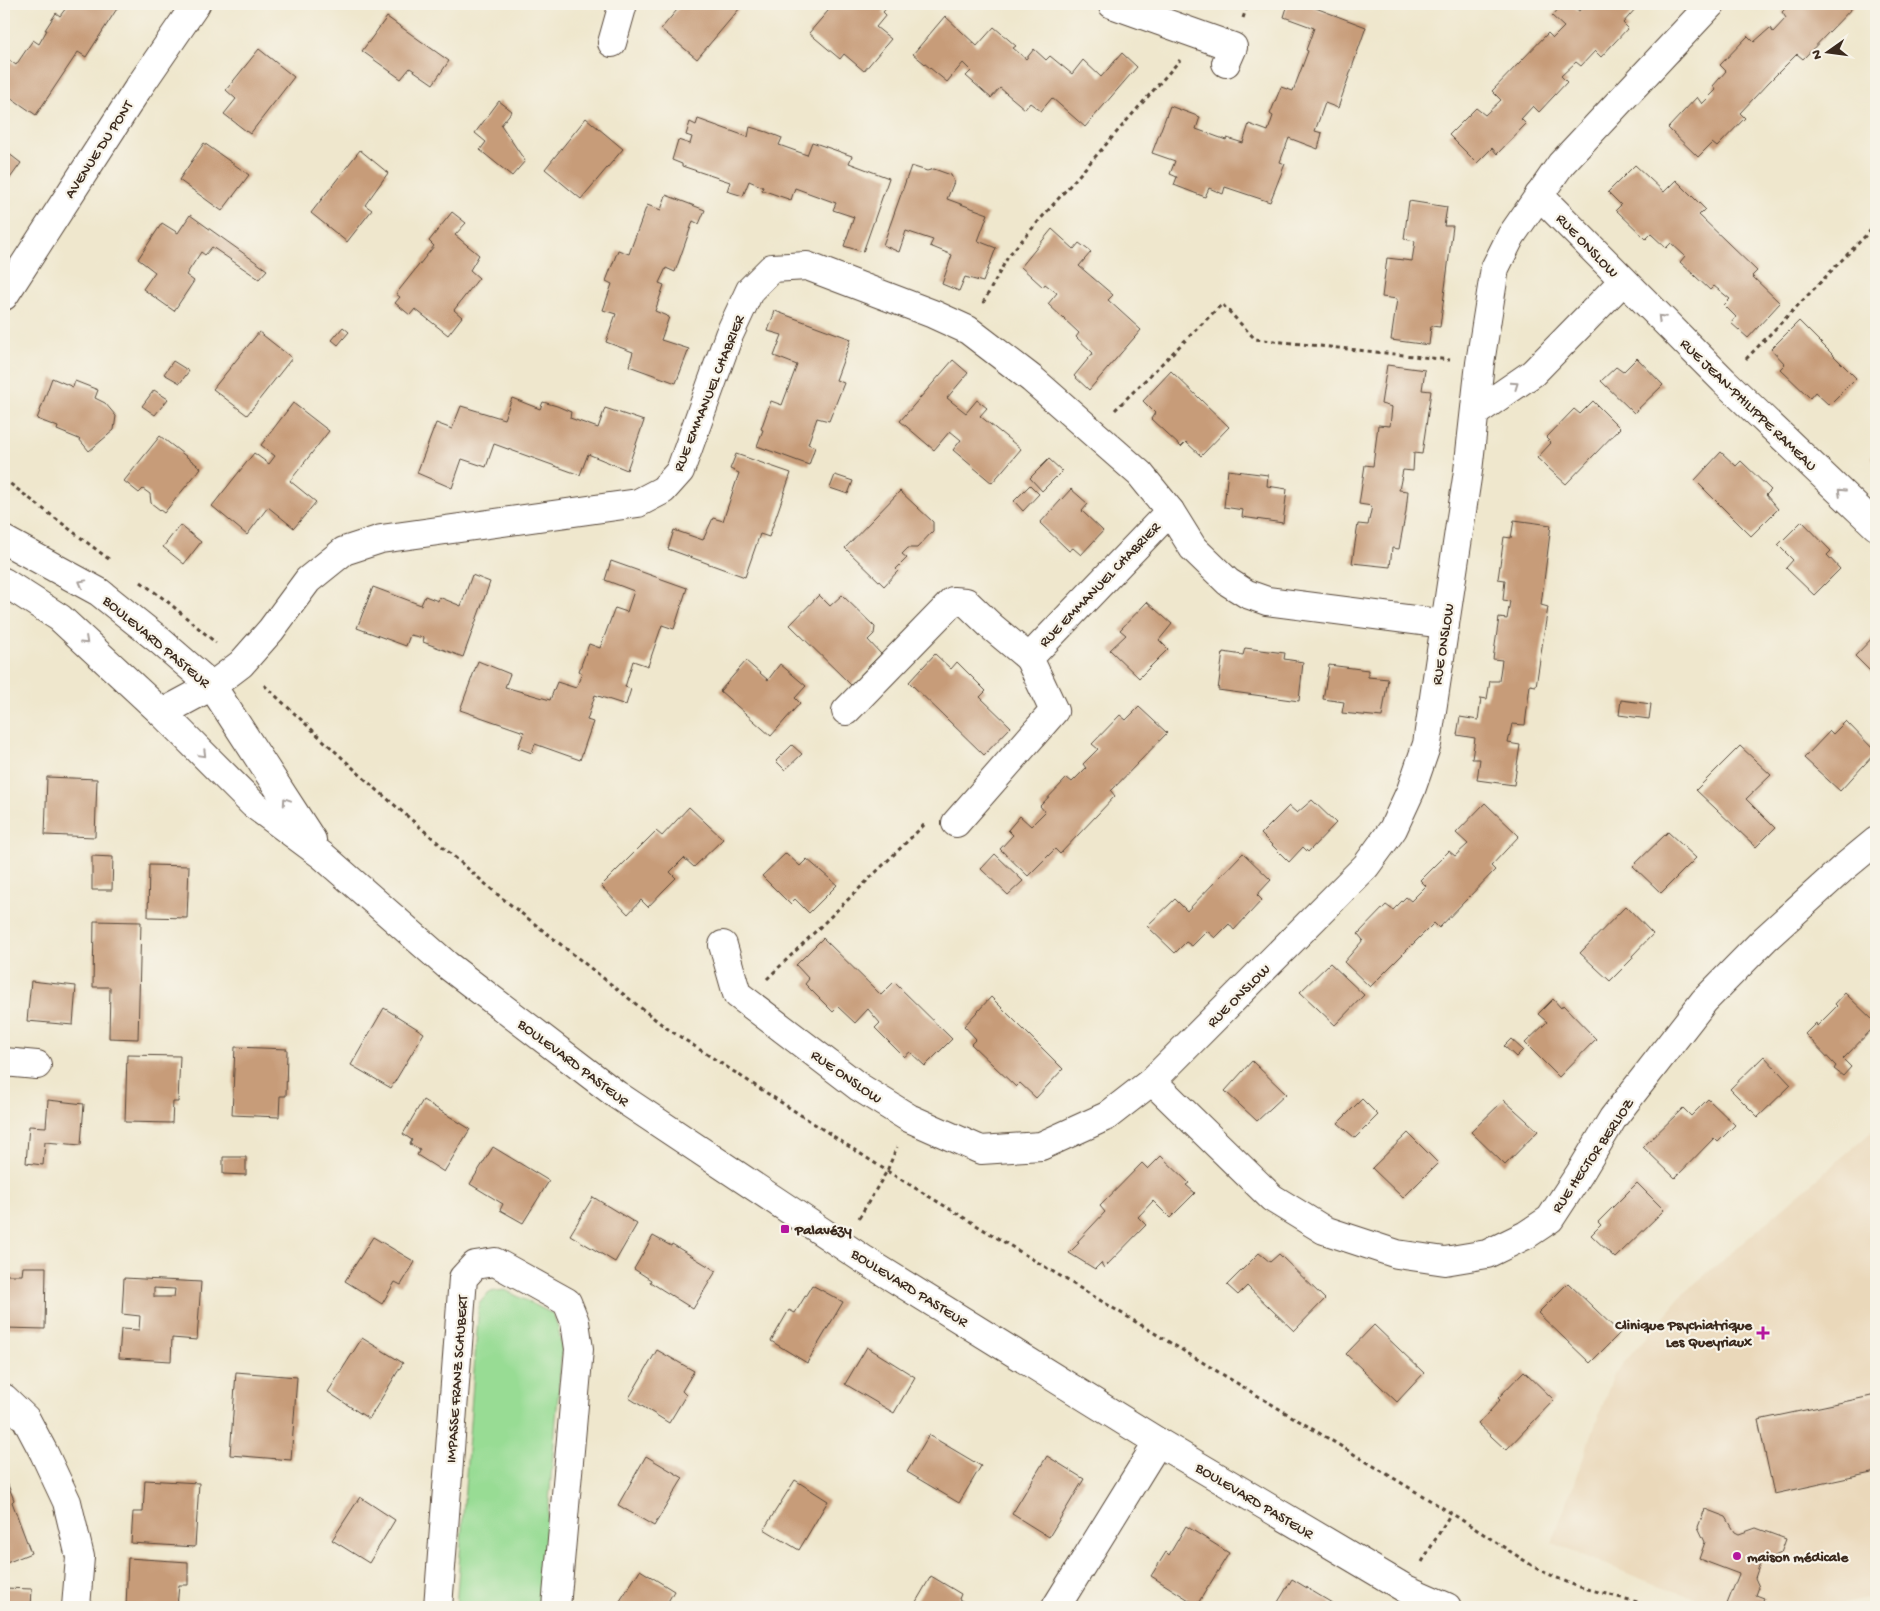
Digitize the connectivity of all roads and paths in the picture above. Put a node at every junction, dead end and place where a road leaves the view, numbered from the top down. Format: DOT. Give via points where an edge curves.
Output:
graph roads {
  1 [pos="196,4"];
  2 [pos="623,4"];
  3 [pos="1112,4"];
  4 [pos="1711,4"];
  5 [pos="1202,35"];
  6 [pos="612,43"];
  7 [pos="1226,63"];
  8 [pos="1539,195"];
  9 [pos="1876,229"];
  10 [pos="1623,281"];
  11 [pos="4,296"];
  12 [pos="968,330"];
  13 [pos="1480,363"];
  14 [pos="1724,381"];
  15 [pos="1475,413"];
  16 [pos="1093,431"];
  17 [pos="1170,511"];
  18 [pos="1876,526"];
  19 [pos="4,540"];
  20 [pos="4,582"];
  21 [pos="1445,624"];
  22 [pos="1029,658"];
  23 [pos="212,686"];
  24 [pos="846,711"];
  25 [pos="162,713"];
  26 [pos="956,823"];
  27 [pos="1876,841"];
  28 [pos="323,856"];
  29 [pos="722,945"];
  30 [pos="745,1001"];
  31 [pos="4,1062"];
  32 [pos="37,1065"];
  33 [pos="1152,1081"];
  34 [pos="909,1118"];
  35 [pos="843,1244"];
  36 [pos="4,1398"];
  37 [pos="1158,1442"];
  38 [pos="1450,1513"];
  39 [pos="1406,1589"];
  40 [pos="76,1607"];
  41 [pos="438,1607"];
  42 [pos="556,1607"];
  43 [pos="1056,1607"];
  44 [pos="1428,1607"];
  45 [pos="1447,1607"];
  1 -- 11 [label="street, AVENUE DU PONT"];
  2 -- 6 [label="street"];
  3 -- 5 [label="street"];
  4 -- 8 [label="street, RUE ONSLOW" via="1561,164"];
  5 -- 7 [label="street" via="1233,47"];
  5 -- 12 [label="path" via="1009,254"];
  8 -- 10 [label="street, RUE ONSLOW"];
  8 -- 13 [label="street, RUE ONSLOW" via="1511,236 1495,268"];
  9 -- 14 [label="path" via="1871,230"];
  14 -- 10 [label="street, RUE JEAN-PHILIPPE RAMEAU, one-way"];
  15 -- 10 [label="street, RUE ONSLOW, one-way" via="1533,373"];
  12 -- 16 [label="street, RUE EMMANUEL CHABRIER"];
  12 -- 23 [label="street, RUE EMMANUEL CHABRIER" via="807,266 772,268 750,290 728,336 680,471 663,490 638,504 380,539 344,550 308,580 241,664"];
  13 -- 15 [label="street, RUE ONSLOW"];
  13 -- 16 [label="path" via="1256,339 1222,304"];
  18 -- 14 [label="street, RUE JEAN-PHILIPPE RAMEAU, one-way"];
  15 -- 21 [label="street, RUE ONSLOW"];
  16 -- 17 [label="street, RUE EMMANUEL CHABRIER" via="1140,474"];
  17 -- 21 [label="street, RUE EMMANUEL CHABRIER" via="1193,548 1228,582 1247,594 1267,601"];
  17 -- 22 [label="street, RUE EMMANUEL CHABRIER"];
  23 -- 19 [label="street, BOULEVARD PASTEUR, one-way" via="99,592"];
  20 -- 25 [label="street, BOULEVARD PASTEUR, one-way" via="60,618"];
  21 -- 33 [label="street, RUE ONSLOW" via="1426,744 1411,790 1393,829 1366,866"];
  22 -- 24 [label="street, RUE EMMANUEL CHABRIER" via="966,602 953,601"];
  22 -- 26 [label="street, RUE EMMANUEL CHABRIER" via="1054,711"];
  23 -- 25 [label="street, RUE EMMANUEL CHABRIER"];
  28 -- 23 [label="street, BOULEVARD PASTEUR, one-way"];
  25 -- 28 [label="street, BOULEVARD PASTEUR, one-way" via="253,804"];
  26 -- 30 [label="path" via="936,813"];
  27 -- 33 [label="street, RUE HECTOR BERLIOZ" via="1765,939 1704,1001 1613,1118 1550,1219 1487,1254 1446,1261 1416,1257 1324,1230 1272,1198"];
  28 -- 35 [label="street, BOULEVARD PASTEUR" via="447,966 617,1094"];
  29 -- 30 [label="street, RUE ONSLOW" via="736,994"];
  30 -- 34 [label="street, RUE ONSLOW" via="859,1087"];
  31 -- 32 [label="street"];
  33 -- 34 [label="street, RUE ONSLOW" via="1107,1116 1040,1146 981,1150"];
  34 -- 35 [label="path" via="887,1171"];
  35 -- 37 [label="street, BOULEVARD PASTEUR"];
  36 -- 40 [label="street" via="26,1419 67,1502 80,1557"];
  37 -- 39 [label="street, BOULEVARD PASTEUR"];
  37 -- 43 [label="street"];
  38 -- 39 [label="path"];
  39 -- 44 [label="street, BOULEVARD PASTEUR"];
  39 -- 45 [label="street, BOULEVARD PASTEUR"];
  41 -- 42 [label="street, IMPASSE FRANZ SCHUBERT" via="464,1278 475,1265 495,1262 567,1302 580,1349"];
}
